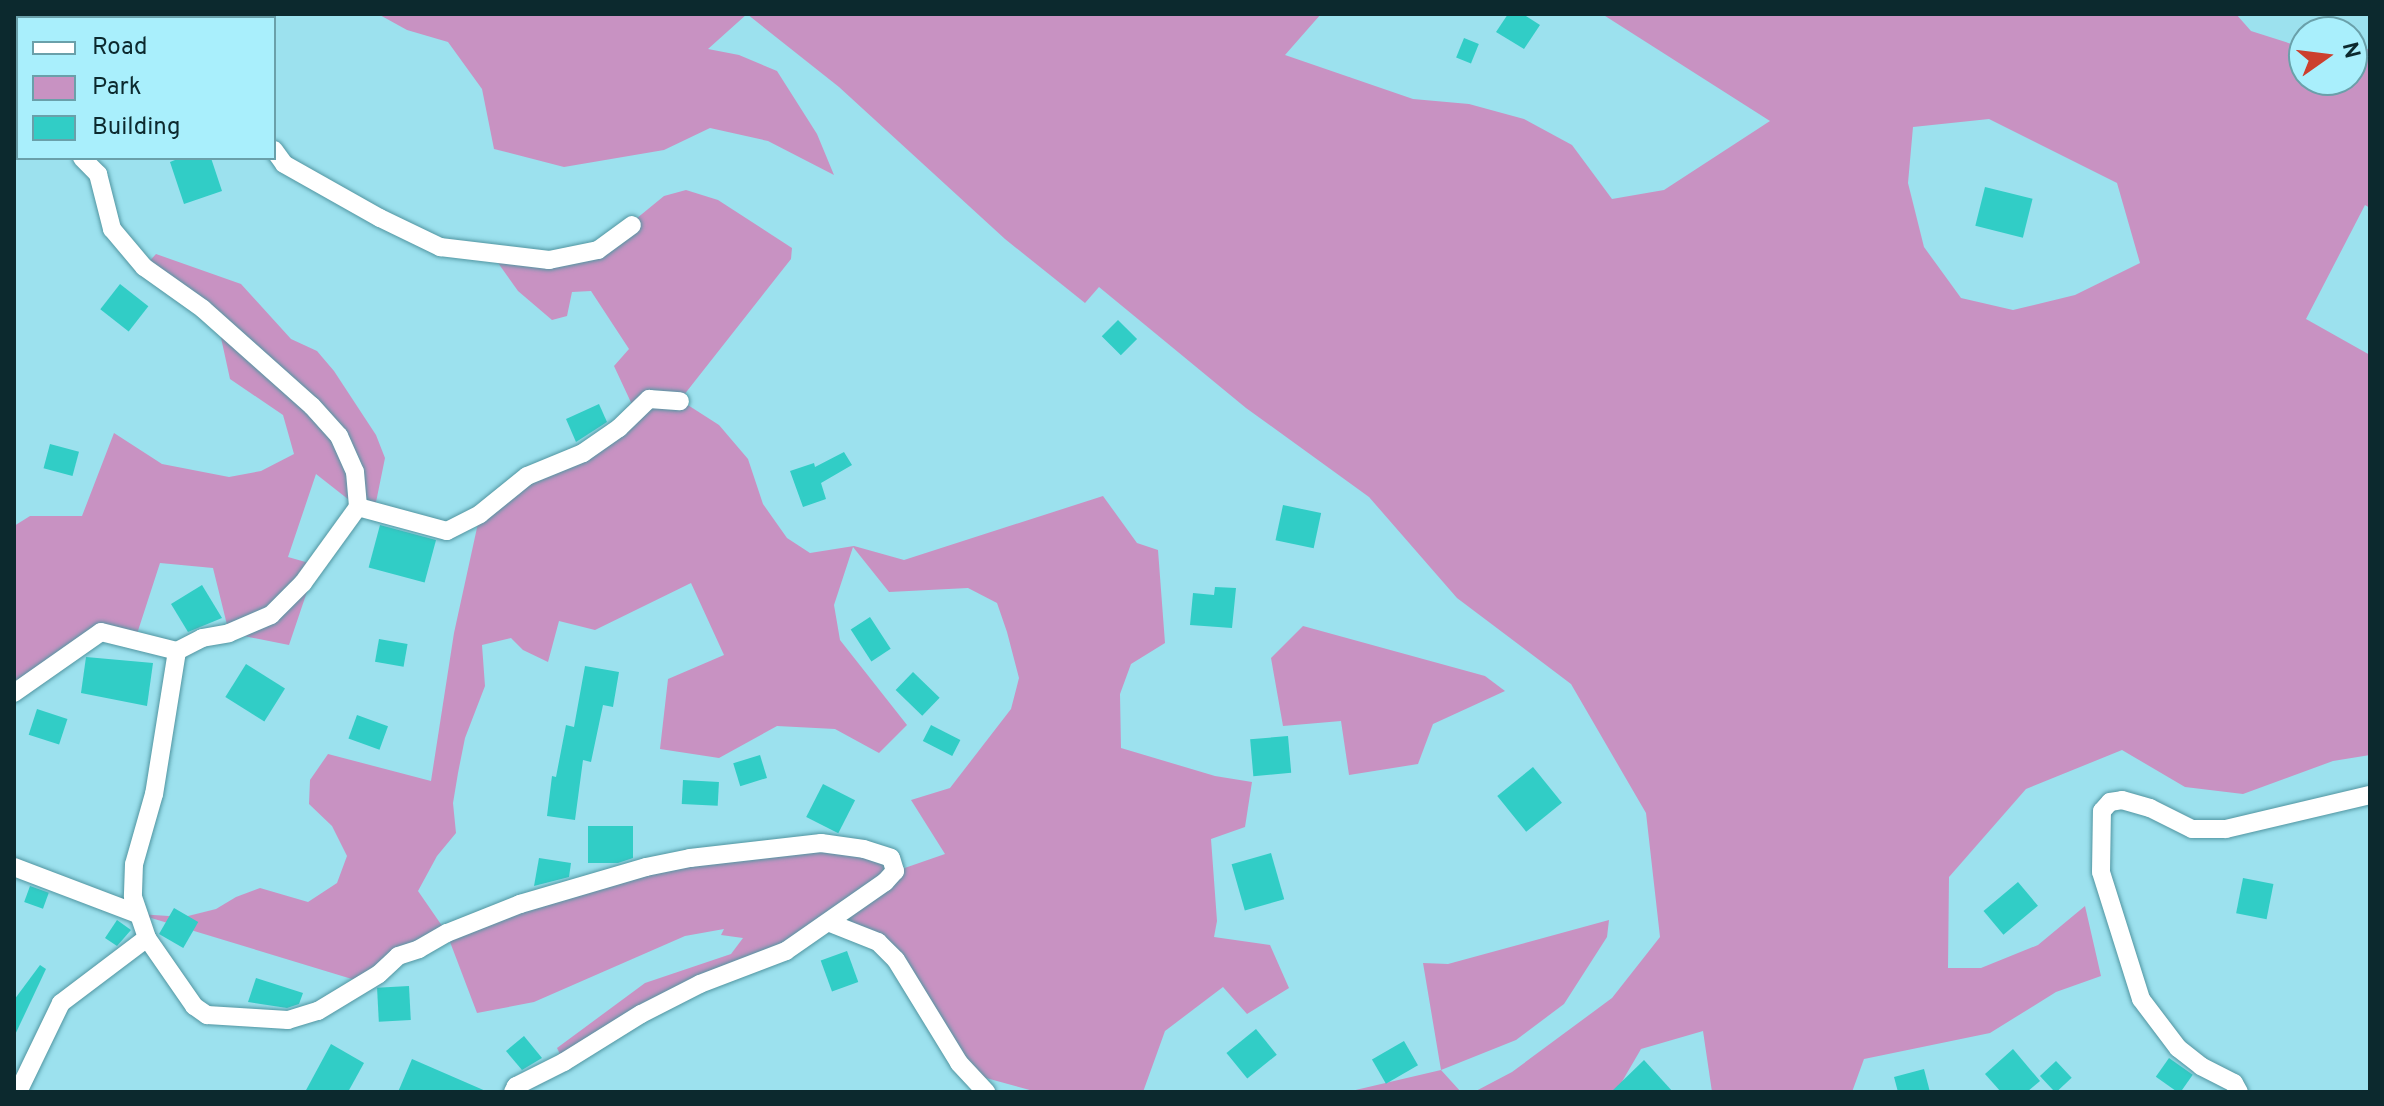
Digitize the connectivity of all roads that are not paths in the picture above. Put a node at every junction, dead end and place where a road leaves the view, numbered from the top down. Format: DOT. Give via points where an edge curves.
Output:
graph roads {
  1 [pos="276,153"];
  2 [pos="99,166"];
  3 [pos="632,225"];
  4 [pos="680,401"];
  5 [pos="358,507"];
  6 [pos="177,651"];
  7 [pos="14,693"];
  8 [pos="2370,795"];
  9 [pos="14,867"];
  10 [pos="138,914"];
  11 [pos="830,923"];
  12 [pos="147,938"];
  13 [pos="18,1092"];
  14 [pos="513,1092"];
  15 [pos="986,1092"];
  16 [pos="2239,1092"];
  1 -- 3 [label="street" via="284,164 440,247 549,260 598,250"];
  2 -- 5 [label="street" via="112,229 144,267 203,309 339,436 355,472"];
  4 -- 5 [label="street" via="649,399 583,453 527,476 480,514 447,531"];
  5 -- 6 [label="street" via="278,610"];
  6 -- 7 [label="street" via="101,632"];
  6 -- 10 [label="street" via="154,794 134,864"];
  8 -- 16 [label="street" via="2226,829 2192,829 2122,800 2110,802 2102,811 2101,872 2141,999 2178,1048 2234,1083"];
  9 -- 10 [label="street"];
  10 -- 12 [label="street"];
  11 -- 12 [label="street" via="885,882 895,871 891,858 821,843 646,867 520,904 447,933 398,956 379,974 318,1011 288,1020 207,1015 194,1006"];
  11 -- 14 [label="street" via="786,951 700,984 641,1014"];
  11 -- 15 [label="street" via="878,942 896,960 959,1063"];
  12 -- 13 [label="street" via="61,1003"];
}
